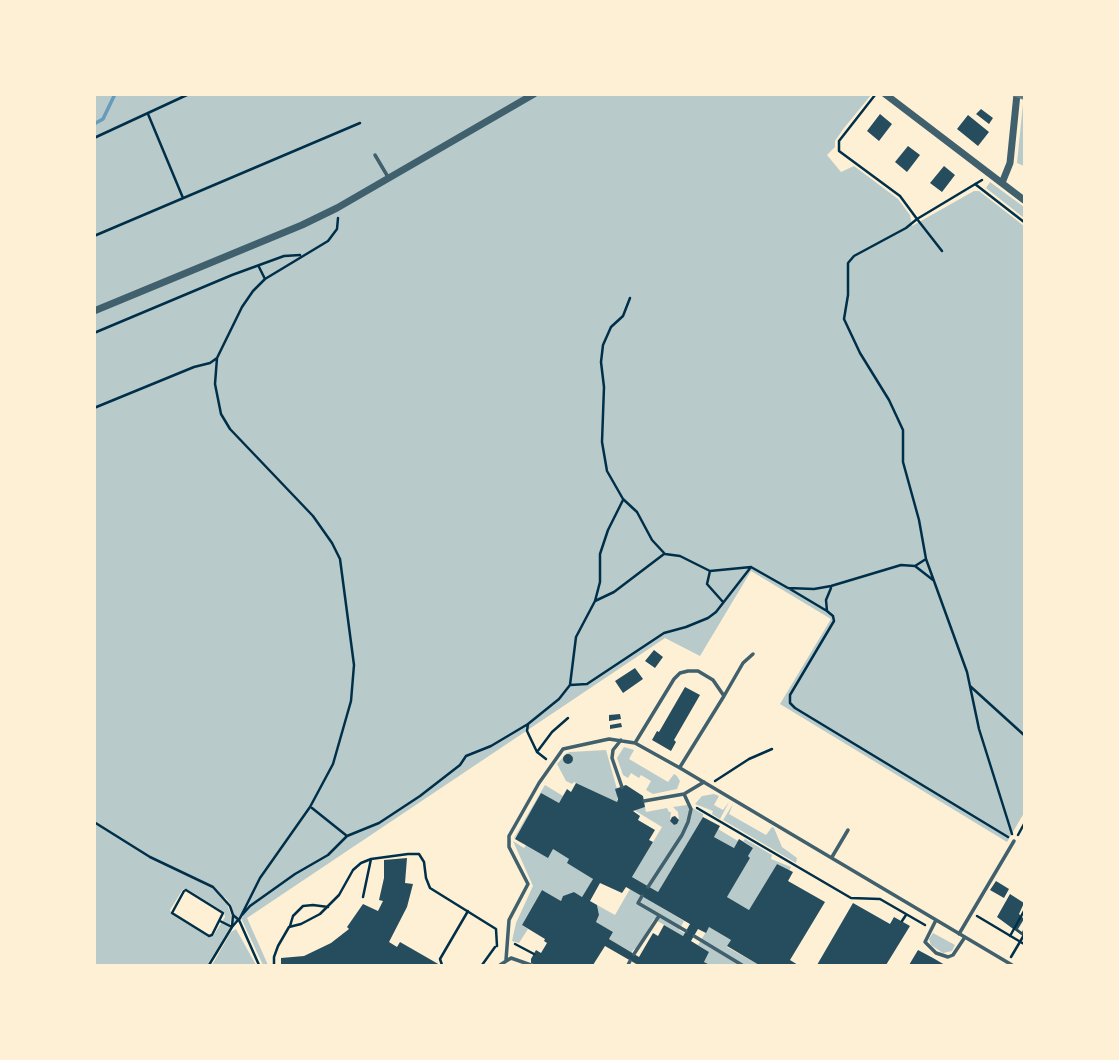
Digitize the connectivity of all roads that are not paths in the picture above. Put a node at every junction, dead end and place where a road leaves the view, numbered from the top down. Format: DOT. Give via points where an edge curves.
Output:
graph roads {
  1 [pos="534,94"];
  2 [pos="886,94"];
  3 [pos="1017,94"];
  4 [pos="375,155"];
  5 [pos="388,177"];
  6 [pos="1002,183"];
  7 [pos="1024,200"];
  8 [pos="94,311"];
  9 [pos="753,654"];
  10 [pos="724,696"];
  11 [pos="622,739"];
  12 [pos="635,743"];
  13 [pos="680,768"];
  14 [pos="704,782"];
  15 [pos="622,787"];
  16 [pos="684,794"];
  17 [pos="644,801"];
  18 [pos="848,830"];
  19 [pos="1014,841"];
  20 [pos="832,857"];
  21 [pos="648,887"];
  22 [pos="642,896"];
  23 [pos="659,916"];
  24 [pos="936,920"];
  25 [pos="686,931"];
  26 [pos="959,934"];
  27 [pos="694,936"];
  28 [pos="965,937"];
  29 [pos="634,954"];
  30 [pos="506,960"];
  31 [pos="1010,964"];
  32 [pos="500,965"];
  33 [pos="531,965"];
  34 [pos="742,965"];
  1 -- 5 [label="street"];
  2 -- 6 [label="street"];
  3 -- 6 [label="street" via="1010,163"];
  4 -- 5 [label="lane"];
  5 -- 8 [label="street" via="302,225"];
  6 -- 7 [label="street"];
  9 -- 10 [label="lane"];
  10 -- 12 [label="lane" via="713,680 698,671 680,673"];
  10 -- 13 [label="lane"];
  11 -- 12 [label="lane"];
  11 -- 15 [label="lane" via="612,758"];
  11 -- 30 [label="lane" via="563,749 508,841 528,884 509,920"];
  12 -- 13 [label="lane"];
  13 -- 14 [label="lane"];
  14 -- 16 [label="lane"];
  14 -- 20 [label="lane"];
  16 -- 17 [label="lane"];
  16 -- 21 [label="lane" via="690,803 688,822"];
  18 -- 20 [label="lane"];
  19 -- 26 [label="lane"];
  20 -- 24 [label="lane"];
  22 -- 23 [label="lane" via="638,903"];
  23 -- 25 [label="lane"];
  23 -- 29 [label="lane"];
  24 -- 26 [label="lane"];
  24 -- 28 [label="lane" via="925,942 942,956 953,955"];
  26 -- 28 [label="lane"];
  27 -- 34 [label="lane"];
  28 -- 31 [label="lane"];
  30 -- 32 [label="lane"];
  30 -- 33 [label="lane" via="517,958"];
}
